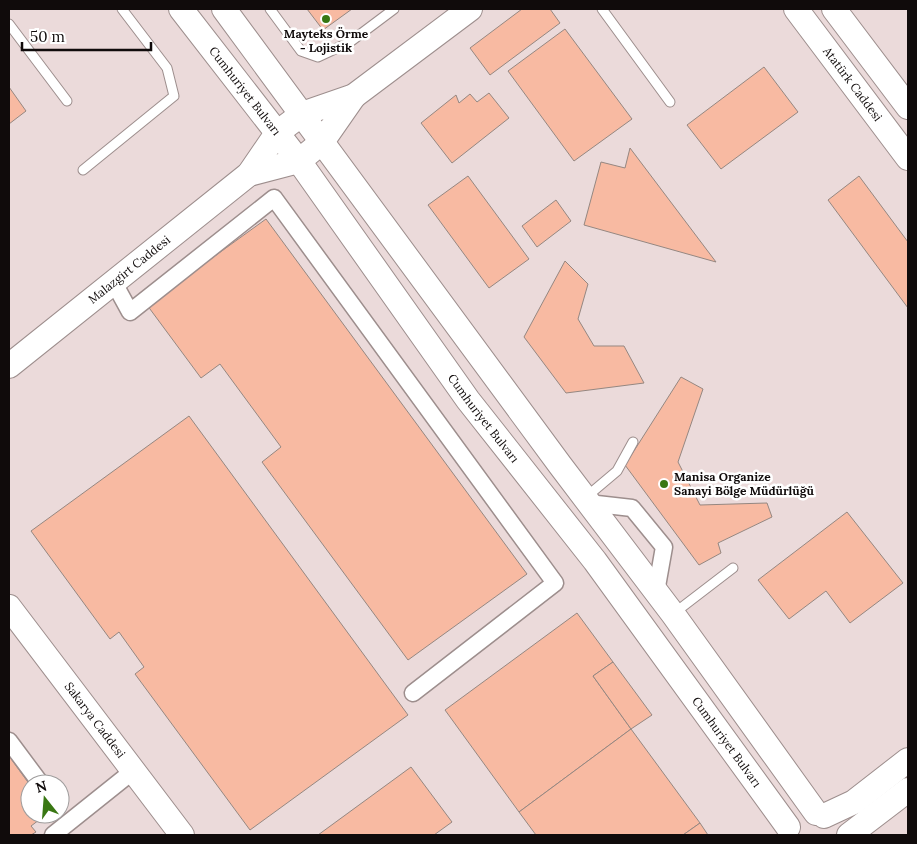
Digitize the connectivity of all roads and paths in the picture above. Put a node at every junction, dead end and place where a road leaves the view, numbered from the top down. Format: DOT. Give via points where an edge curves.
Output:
graph roads {
  1 [pos="122,9"];
  2 [pos="181,9"];
  3 [pos="224,9"];
  4 [pos="270,9"];
  5 [pos="394,9"];
  6 [pos="470,9"];
  7 [pos="602,9"];
  8 [pos="796,9"];
  9 [pos="834,9"];
  10 [pos="9,24"];
  11 [pos="354,96"];
  12 [pos="67,102"];
  13 [pos="670,102"];
  14 [pos="908,107"];
  15 [pos="302,114"];
  16 [pos="277,132"];
  17 [pos="322,142"];
  18 [pos="908,158"];
  19 [pos="299,161"];
  20 [pos="83,170"];
  21 [pos="249,174"];
  22 [pos="113,281"];
  23 [pos="9,366"];
  24 [pos="633,442"];
  25 [pos="586,500"];
  26 [pos="733,568"];
  27 [pos="656,592"];
  28 [pos="9,607"];
  29 [pos="673,614"];
  30 [pos="413,693"];
  31 [pos="9,741"];
  32 [pos="908,760"];
  33 [pos="133,771"];
  34 [pos="34,774"];
  35 [pos="908,790"];
  36 [pos="70,813"];
  37 [pos="826,822"];
  38 [pos="60,824"];
  39 [pos="787,831"];
  40 [pos="178,834"];
  41 [pos="53,835"];
  42 [pos="849,835"];
  1 -- 20 [label="lane" via="167,68 174,96"];
  2 -- 16 [label="main road, Cumhuriyet Bulvarı"];
  3 -- 15 [label="main road"];
  4 -- 5 [label="lane" via="301,51 318,57 350,42"];
  6 -- 11 [label="main road"];
  7 -- 13 [label="lane"];
  8 -- 18 [label="main road, Atatürk Caddesi"];
  9 -- 14 [label="main road"];
  10 -- 12 [label="lane"];
  11 -- 15 [label="main road"];
  11 -- 17 [label="main road"];
  15 -- 16 [label="main road"];
  15 -- 17 [label="main road"];
  16 -- 19 [label="main road, Cumhuriyet Bulvarı"];
  16 -- 21 [label="main road"];
  17 -- 19 [label="main road"];
  17 -- 25 [label="main road"];
  19 -- 21 [label="main road"];
  19 -- 39 [label="main road, Cumhuriyet Bulvarı" via="468,400 595,561"];
  21 -- 22 [label="main road, Malazgirt Caddesi"];
  22 -- 23 [label="main road, Malazgirt Caddesi"];
  22 -- 30 [label="street" via="130,312 274,198 556,583"];
  24 -- 25 [label="lane" via="617,471"];
  25 -- 27 [label="main road"];
  25 -- 27 [label="street" via="632,508 664,548"];
  26 -- 29 [label="lane"];
  27 -- 29 [label="main road"];
  28 -- 33 [label="main road, Sakarya Caddesi"];
  29 -- 37 [label="main road"];
  31 -- 34 [label="street"];
  32 -- 37 [label="main road"];
  33 -- 36 [label="street"];
  33 -- 40 [label="main road, Sakarya Caddesi"];
  35 -- 42 [label="main road"];
  37 -- 39 [label="main road" via="808,813 793,820"];
  38 -- 41 [label="street"];
}
